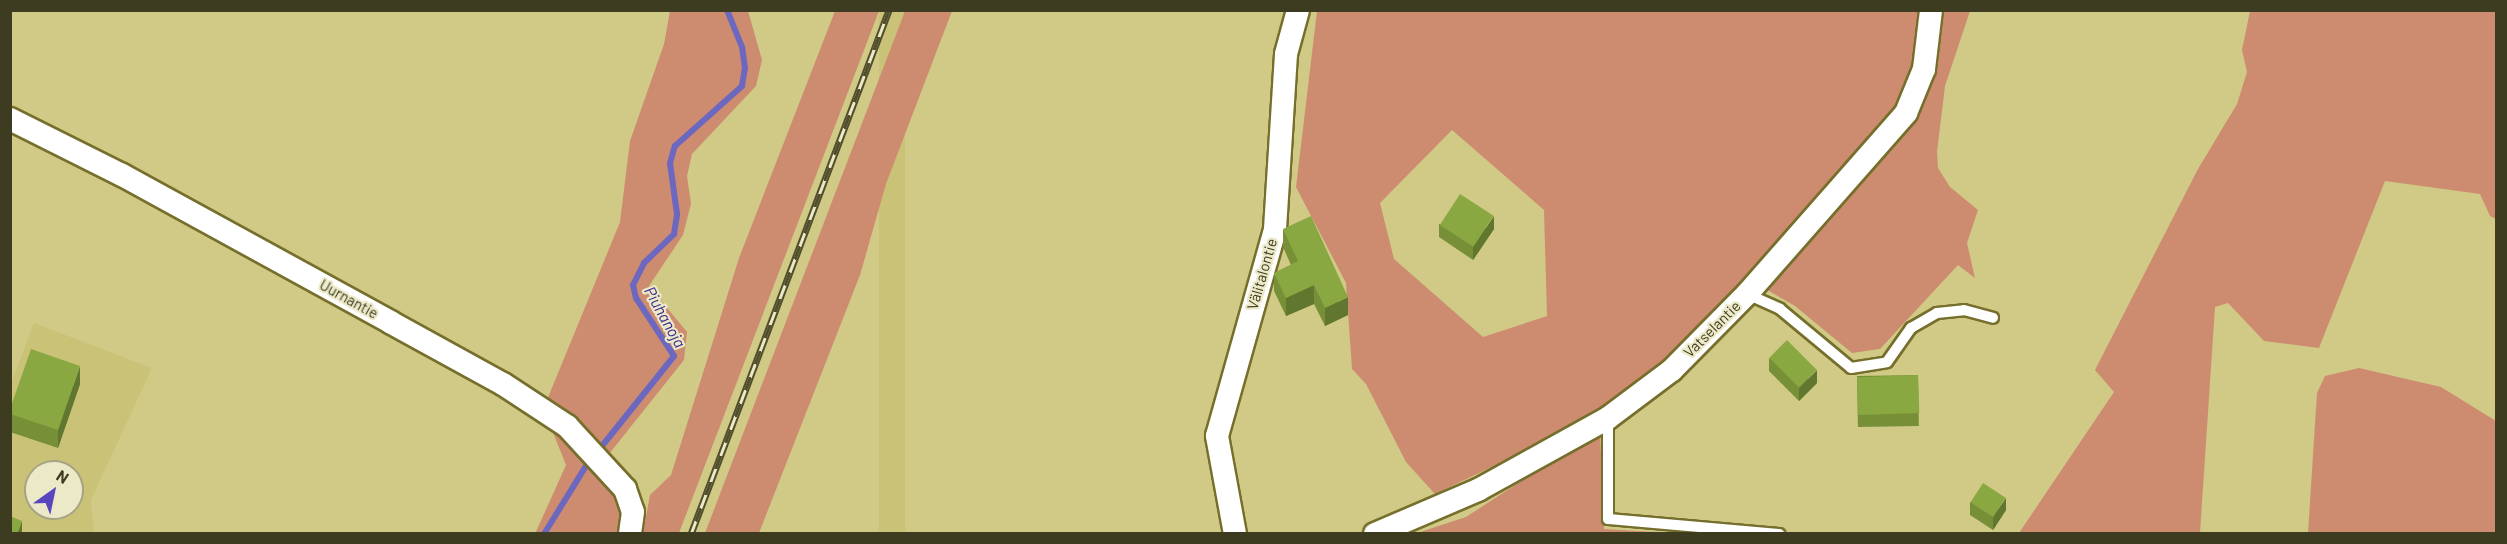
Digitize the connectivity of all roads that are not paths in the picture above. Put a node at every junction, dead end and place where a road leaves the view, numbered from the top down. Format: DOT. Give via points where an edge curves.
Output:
graph roads {
  1 [pos="1298,10"];
  2 [pos="1931,10"];
  3 [pos="10,119"];
  4 [pos="1747,294"];
  5 [pos="1993,318"];
  6 [pos="1608,418"];
  7 [pos="630,534"];
  8 [pos="1235,534"];
  9 [pos="1375,534"];
  10 [pos="1779,534"];
  1 -- 8 [label="street, Välitalontie" via="1286,54 1280,198 1275,229 1217,436"];
  2 -- 4 [label="street, Vatselantie" via="1924,69 1906,113"];
  3 -- 7 [label="street, Uurnantie" via="122,175 503,384 567,426 625,489 633,512"];
  4 -- 5 [label="lane" via="1780,309 1851,368 1887,362 1911,328 1937,313 1964,310"];
  4 -- 6 [label="street, Vatselantie" via="1672,370"];
  6 -- 9 [label="street, Vatselantie" via="1478,490"];
  6 -- 10 [label="lane" via="1608,519"];
}
